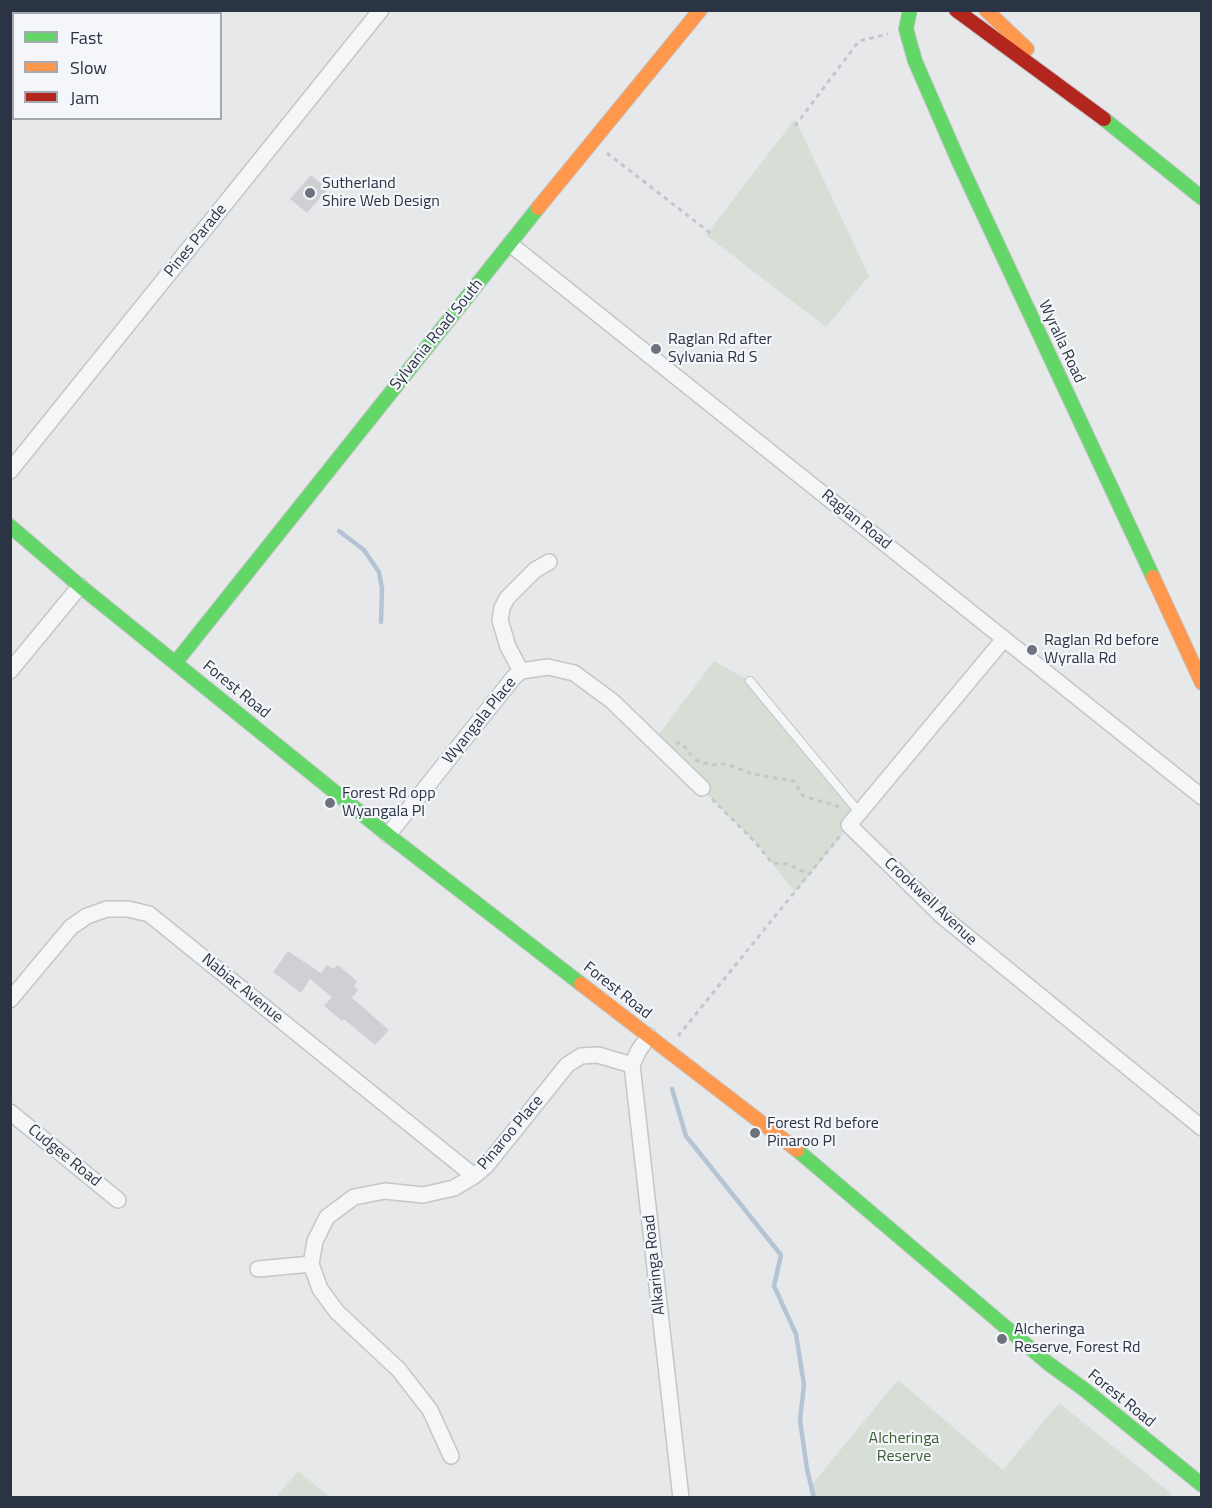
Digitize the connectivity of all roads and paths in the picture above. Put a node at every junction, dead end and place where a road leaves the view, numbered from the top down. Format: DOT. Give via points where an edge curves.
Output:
graph roads {
  1 [pos="381,10"];
  2 [pos="700,10"];
  3 [pos="910,10"];
  4 [pos="956,10"];
  5 [pos="986,10"];
  6 [pos="906,29"];
  7 [pos="1078,98"];
  8 [pos="795,126"];
  9 [pos="607,153"];
  10 [pos="1202,198"];
  11 [pos="713,235"];
  12 [pos="510,244"];
  13 [pos="10,471"];
  14 [pos="10,526"];
  15 [pos="549,562"];
  16 [pos="80,586"];
  17 [pos="1004,639"];
  18 [pos="1197,661"];
  19 [pos="176,662"];
  20 [pos="10,671"];
  21 [pos="521,671"];
  22 [pos="750,681"];
  23 [pos="1202,682"];
  24 [pos="654,741"];
  25 [pos="702,788"];
  26 [pos="1202,797"];
  27 [pos="860,814"];
  28 [pos="849,825"];
  29 [pos="388,835"];
  30 [pos="809,874"];
  31 [pos="10,1000"];
  32 [pos="649,1036"];
  33 [pos="668,1050"];
  34 [pos="632,1065"];
  35 [pos="10,1112"];
  36 [pos="1202,1128"];
  37 [pos="474,1176"];
  38 [pos="118,1200"];
  39 [pos="311,1264"];
  40 [pos="258,1269"];
  41 [pos="451,1456"];
  42 [pos="1202,1485"];
  43 [pos="681,1497"];
  1 -- 13 [label="street, Pines Parade"];
  2 -- 12 [label="street, Sylvania Road South"];
  3 -- 6 [label="street, Wyralla Road"];
  4 -- 7 [label="street"];
  5 -- 7 [label="street"];
  6 -- 8 [label="path" via="859,41"];
  6 -- 18 [label="street, Wyralla Road" via="915,61 959,162"];
  7 -- 10 [label="street"];
  9 -- 11 [label="path"];
  12 -- 17 [label="street, Raglan Road"];
  12 -- 19 [label="street, Sylvania Road South"];
  14 -- 16 [label="street, Forest Road"];
  15 -- 21 [label="street" via="535,570 502,608 500,620"];
  16 -- 19 [label="street, Forest Road"];
  16 -- 20 [label="street"];
  17 -- 26 [label="street, Raglan Road"];
  17 -- 27 [label="street"];
  18 -- 23 [label="street, Wyralla Road"];
  19 -- 29 [label="street, Forest Road"];
  21 -- 24 [label="street, Wyangala Place" via="548,667 574,673 612,701"];
  21 -- 29 [label="street, Wyangala Place"];
  22 -- 27 [label="lane"];
  24 -- 25 [label="street, Wyangala Place"];
  24 -- 27 [label="path" via="682,743 694,759 710,765 726,764 794,782 803,796"];
  25 -- 30 [label="path" via="772,863 787,864"];
  27 -- 28 [label="street"];
  28 -- 30 [label="path"];
  28 -- 36 [label="street, Crookwell Avenue" via="942,916"];
  29 -- 32 [label="street, Forest Road"];
  30 -- 33 [label="path"];
  31 -- 37 [label="street, Nabiac Avenue" via="71,927 87,916 107,909 149,914"];
  32 -- 33 [label="street, Forest Road"];
  32 -- 34 [label="street"];
  33 -- 42 [label="street, Forest Road" via="795,1149 1049,1364"];
  34 -- 37 [label="street, Pinaroo Place" via="598,1055 581,1056 567,1065"];
  34 -- 43 [label="street, Alkaringa Road"];
  35 -- 38 [label="street, Cudgee Road"];
  37 -- 39 [label="street, Pinaroo Place" via="454,1188 423,1195 385,1191 354,1197 327,1217 315,1241"];
  39 -- 40 [label="street"];
  39 -- 41 [label="street" via="320,1289 337,1312 399,1370 430,1410"];
}
